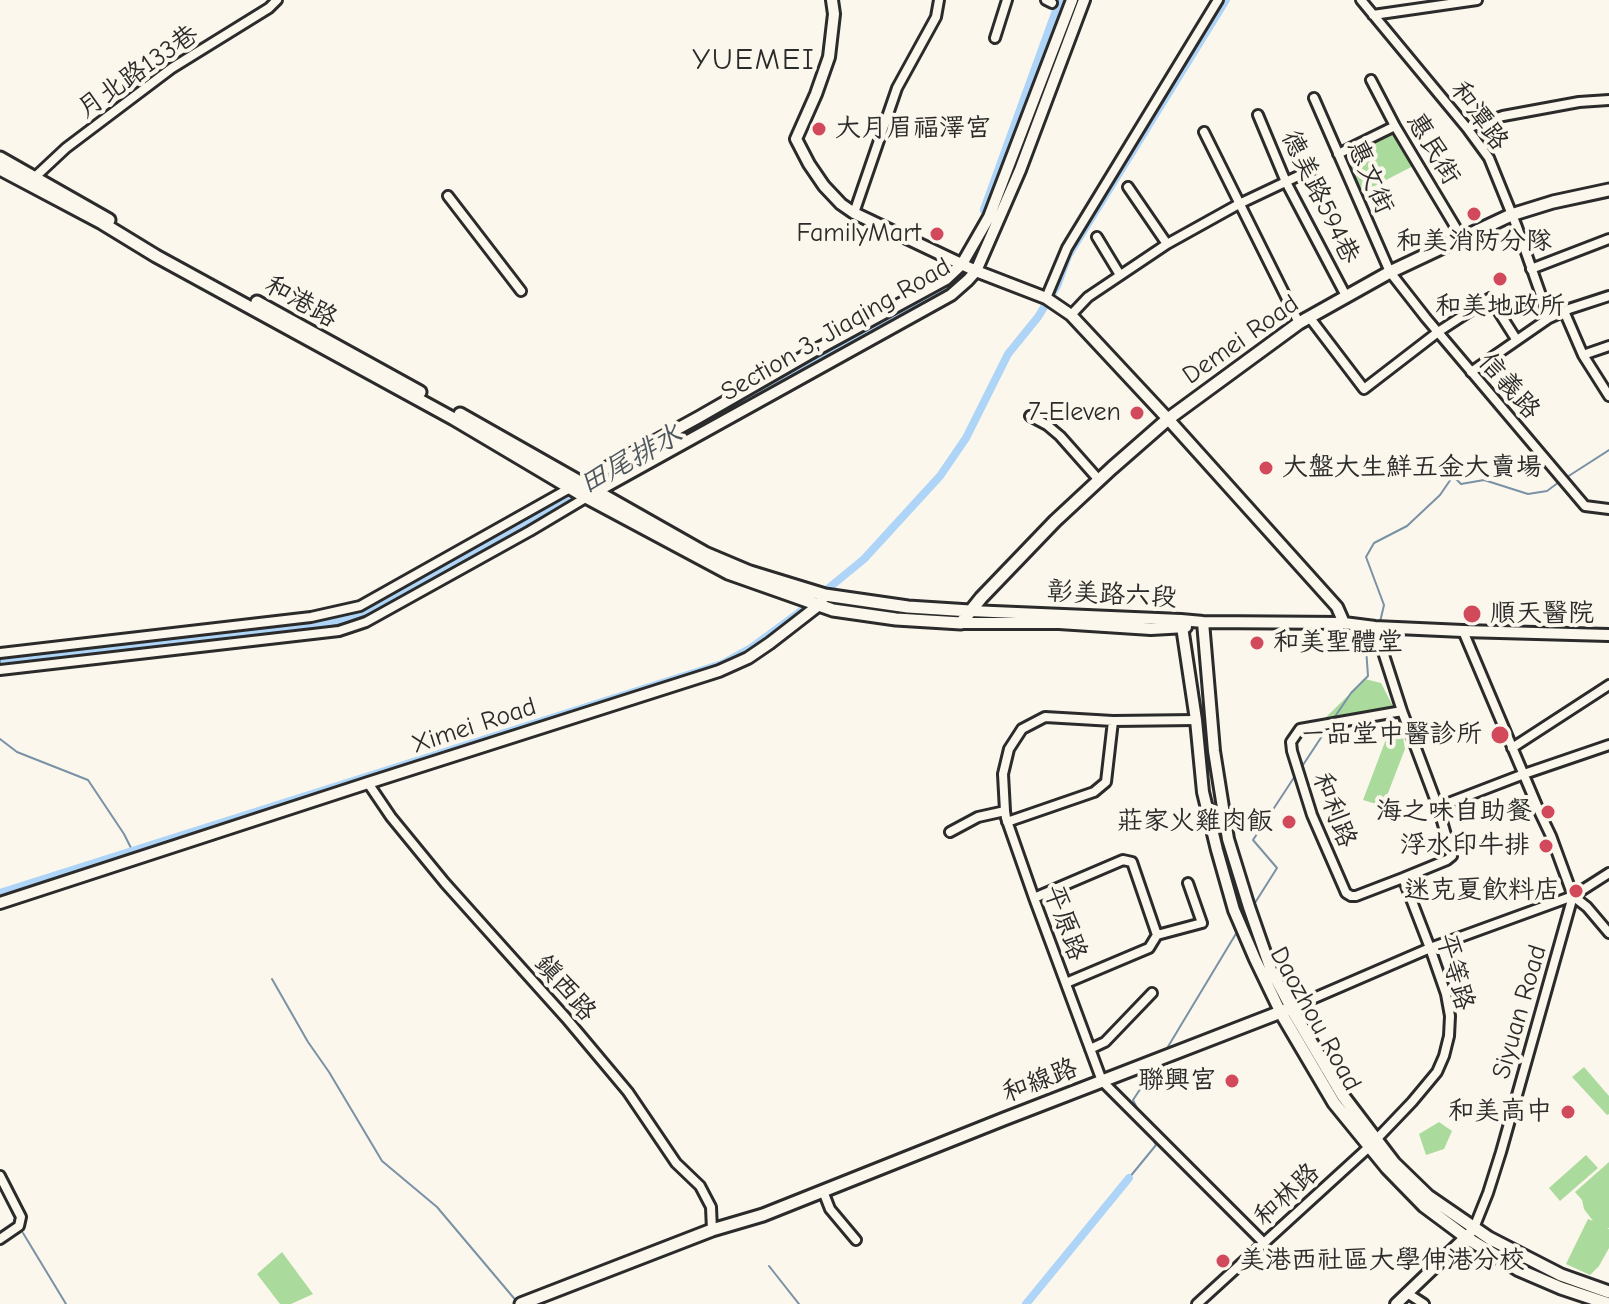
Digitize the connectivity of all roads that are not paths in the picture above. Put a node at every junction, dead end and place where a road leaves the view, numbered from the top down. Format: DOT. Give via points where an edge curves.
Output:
graph roads {
  1 [pos="277,0"];
  2 [pos="832,0"];
  3 [pos="939,0"];
  4 [pos="1007,0"];
  5 [pos="1072,0"];
  6 [pos="1084,0"];
  7 [pos="1218,0"];
  8 [pos="1361,0"];
  9 [pos="1477,0"];
  10 [pos="1373,15"];
  11 [pos="995,38"];
  12 [pos="1371,80"];
  13 [pos="1314,98"];
  14 [pos="1609,100"];
  15 [pos="1258,115"];
  16 [pos="1395,126"];
  17 [pos="1467,128"];
  18 [pos="1204,132"];
  19 [pos="1338,154"];
  20 [pos="0,158"];
  21 [pos="0,169"];
  22 [pos="1313,169"];
  23 [pos="33,181"];
  24 [pos="1286,182"];
  25 [pos="1128,187"];
  26 [pos="1609,190"];
  27 [pos="448,196"];
  28 [pos="1239,204"];
  29 [pos="854,213"];
  30 [pos="1511,215"];
  31 [pos="1097,237"];
  32 [pos="1462,238"];
  33 [pos="1609,239"];
  34 [pos="1167,244"];
  35 [pos="970,268"];
  36 [pos="1531,269"];
  37 [pos="1390,272"];
  38 [pos="1120,275"];
  39 [pos="521,291"];
  40 [pos="1346,296"];
  41 [pos="1609,296"];
  42 [pos="1046,298"];
  43 [pos="1564,311"];
  44 [pos="1071,315"];
  45 [pos="1549,318"];
  46 [pos="1304,320"];
  47 [pos="1438,332"];
  48 [pos="1516,339"];
  49 [pos="1609,346"];
  50 [pos="1583,355"];
  51 [pos="1471,372"];
  52 [pos="1609,396"];
  53 [pos="1030,416"];
  54 [pos="1168,419"];
  55 [pos="1099,480"];
  56 [pos="583,489"];
  57 [pos="1609,509"];
  58 [pos="818,598"];
  59 [pos="360,606"];
  60 [pos="898,606"];
  61 [pos="970,611"];
  62 [pos="896,619"];
  63 [pos="366,622"];
  64 [pos="1203,622"];
  65 [pos="961,623"];
  66 [pos="1344,623"];
  67 [pos="1182,624"];
  68 [pos="1375,627"];
  69 [pos="1463,631"];
  70 [pos="1609,635"];
  71 [pos="0,653"];
  72 [pos="0,670"];
  73 [pos="1609,685"];
  74 [pos="1402,711"];
  75 [pos="1196,720"];
  76 [pos="1113,721"];
  77 [pos="1609,745"];
  78 [pos="1512,748"];
  79 [pos="1524,774"];
  80 [pos="368,783"];
  81 [pos="1438,807"];
  82 [pos="1005,811"];
  83 [pos="1007,822"];
  84 [pos="950,832"];
  85 [pos="1609,874"];
  86 [pos="1403,878"];
  87 [pos="1188,883"];
  88 [pos="1573,896"];
  89 [pos="1034,898"];
  90 [pos="0,903"];
  91 [pos="1609,933"];
  92 [pos="1157,935"];
  93 [pos="1430,948"];
  94 [pos="1066,983"];
  95 [pos="1152,993"];
  96 [pos="1286,1010"];
  97 [pos="1090,1049"];
  98 [pos="1102,1081"];
  99 [pos="1372,1143"];
  100 [pos="0,1176"];
  101 [pos="823,1191"];
  102 [pos="712,1230"];
  103 [pos="1470,1233"];
  104 [pos="0,1239"];
  105 [pos="856,1240"];
  106 [pos="1264,1243"];
  107 [pos="1609,1292"];
  108 [pos="1407,1293"];
  109 [pos="521,1304"];
  110 [pos="1197,1304"];
  111 [pos="1396,1304"];
  112 [pos="1424,1304"];
  113 [pos="1609,1304"];
  1 -- 23 [label="street, 月北路133巷" via="172,68 66,148"];
  2 -- 29 [label="street" via="829,57 796,139 824,186"];
  3 -- 29 [label="street" via="936,17 897,88"];
  4 -- 11 [label="street"];
  5 -- 35 [label="street, Section 3, Jiaqing Road"];
  6 -- 35 [label="street, Section 3, Jiaqing Road" via="1020,170"];
  7 -- 42 [label="street" via="1067,248"];
  8 -- 10 [label="street, 和潭路"];
  9 -- 10 [label="street"];
  10 -- 17 [label="street, 和潭路"];
  12 -- 16 [label="street, 惠民街"];
  13 -- 19 [label="street, 惠文街"];
  14 -- 17 [label="street" via="1503,116"];
  15 -- 24 [label="street, 德美路594巷"];
  16 -- 19 [label="street"];
  16 -- 32 [label="street, 惠民街"];
  17 -- 30 [label="street, 和潭路" via="1489,158"];
  18 -- 28 [label="street"];
  19 -- 37 [label="street, 惠文街"];
  20 -- 23 [label="main road, 和港路"];
  21 -- 23 [label="main road, 和港路"];
  22 -- 24 [label="street"];
  23 -- 56 [label="main road, 和港路" via="156,256"];
  24 -- 28 [label="street"];
  24 -- 40 [label="street, 德美路594巷"];
  25 -- 34 [label="street"];
  26 -- 30 [label="main road, Demei Road"];
  27 -- 39 [label="street"];
  28 -- 34 [label="street"];
  28 -- 46 [label="street"];
  29 -- 35 [label="street"];
  30 -- 32 [label="main road, Demei Road"];
  30 -- 36 [label="street, 和潭路"];
  31 -- 38 [label="street"];
  32 -- 37 [label="main road, Demei Road"];
  33 -- 36 [label="street"];
  34 -- 38 [label="street"];
  35 -- 42 [label="street"];
  35 -- 56 [label="street, Section 3, Jiaqing Road" via="814,351"];
  35 -- 56 [label="street, Section 3, Jiaqing Road" via="951,295"];
  36 -- 45 [label="street, 和潭路"];
  37 -- 40 [label="main road, Demei Road"];
  37 -- 47 [label="street, 信義路"];
  38 -- 44 [label="street"];
  40 -- 46 [label="main road, Demei Road"];
  41 -- 43 [label="street"];
  42 -- 44 [label="street"];
  43 -- 45 [label="street"];
  43 -- 50 [label="street"];
  44 -- 54 [label="street"];
  45 -- 48 [label="street"];
  46 -- 47 [label="street" via="1364,389"];
  46 -- 54 [label="main road, Demei Road"];
  47 -- 48 [label="street" via="1490,298"];
  47 -- 51 [label="street, 信義路"];
  48 -- 51 [label="street"];
  49 -- 50 [label="street"];
  50 -- 52 [label="street"];
  51 -- 57 [label="street, 信義路" via="1585,506"];
  53 -- 55 [label="street" via="1060,436"];
  54 -- 55 [label="main road, Demei Road"];
  54 -- 66 [label="street" via="1337,607"];
  55 -- 61 [label="main road, Demei Road"];
  56 -- 58 [label="main road, 和港路" via="705,553"];
  56 -- 59 [label="street"];
  56 -- 63 [label="street" via="530,531"];
  58 -- 60 [label="main road, 彰美路六段"];
  58 -- 62 [label="main road, 彰美路六段" via="833,610"];
  58 -- 80 [label="street, Ximei Road" via="770,643 719,671"];
  59 -- 63 [label="street"];
  59 -- 71 [label="street" via="311,617"];
  60 -- 61 [label="main road, 彰美路六段"];
  60 -- 62 [label="main road"];
  61 -- 65 [label="main road, Demei Road"];
  61 -- 67 [label="street, 彰美路六段"];
  62 -- 65 [label="main road, 彰美路六段"];
  63 -- 72 [label="street" via="339,631"];
  64 -- 66 [label="street, 彰美路六段"];
  64 -- 67 [label="street, 彰美路六段"];
  64 -- 96 [label="street, Daozhou Road" via="1228,839"];
  65 -- 67 [label="street, 彰美路六段"];
  66 -- 68 [label="street, 彰美路六段"];
  67 -- 75 [label="street, Daozhou Road"];
  68 -- 69 [label="street, 彰美路六段"];
  68 -- 74 [label="street"];
  69 -- 70 [label="street, 彰美路六段"];
  69 -- 78 [label="street"];
  73 -- 78 [label="street"];
  74 -- 81 [label="street"];
  74 -- 86 [label="street, 和利路" via="1300,729 1291,742 1312,815 1346,893 1356,896"];
  75 -- 76 [label="street, 平原路"];
  75 -- 96 [label="street, Daozhou Road" via="1203,792 1234,910"];
  76 -- 82 [label="street, 平原路" via="1045,717 1022,729 1009,749 1003,774"];
  76 -- 83 [label="street" via="1106,782 1094,792"];
  77 -- 79 [label="street"];
  78 -- 79 [label="street"];
  79 -- 81 [label="street"];
  79 -- 88 [label="street"];
  80 -- 90 [label="street, Ximei Road"];
  80 -- 102 [label="street, 鎮西路" via="445,883 628,1092 676,1163 700,1186 711,1207"];
  81 -- 86 [label="street, 和利路" via="1452,856"];
  82 -- 83 [label="street, 平原路"];
  82 -- 84 [label="street" via="978,817"];
  83 -- 89 [label="street, 平原路"];
  85 -- 88 [label="street, 和線路"];
  86 -- 93 [label="street, 平等路"];
  87 -- 92 [label="street" via="1202,923"];
  88 -- 91 [label="street"];
  88 -- 93 [label="street, 和線路"];
  88 -- 103 [label="street, Siyuan Road" via="1501,1152"];
  89 -- 92 [label="street" via="1123,860 1132,862"];
  89 -- 94 [label="street, 平原路"];
  92 -- 94 [label="street" via="1149,948"];
  93 -- 96 [label="street, 和線路"];
  93 -- 99 [label="street, 平等路" via="1450,1016 1444,1056 1437,1072"];
  94 -- 97 [label="street, 平原路"];
  95 -- 97 [label="street" via="1105,1042"];
  96 -- 98 [label="main road, 和線路"];
  96 -- 99 [label="main road, Daozhou Road"];
  97 -- 98 [label="street, 平原路"];
  98 -- 101 [label="main road, 和線路"];
  98 -- 106 [label="street, 平原路"];
  99 -- 103 [label="main road, Daozhou Road"];
  99 -- 106 [label="street, 和林路"];
  100 -- 104 [label="street" via="21,1217 19,1226"];
  101 -- 102 [label="main road, 和線路"];
  101 -- 105 [label="street" via="830,1209"];
  102 -- 109 [label="main road, 和線路"];
  103 -- 107 [label="main road, Daozhou Road"];
  103 -- 108 [label="street"];
  103 -- 113 [label="main road, Daozhou Road" via="1519,1270"];
  106 -- 110 [label="street, 和林路"];
  108 -- 111 [label="street"];
  108 -- 112 [label="street"];
}
